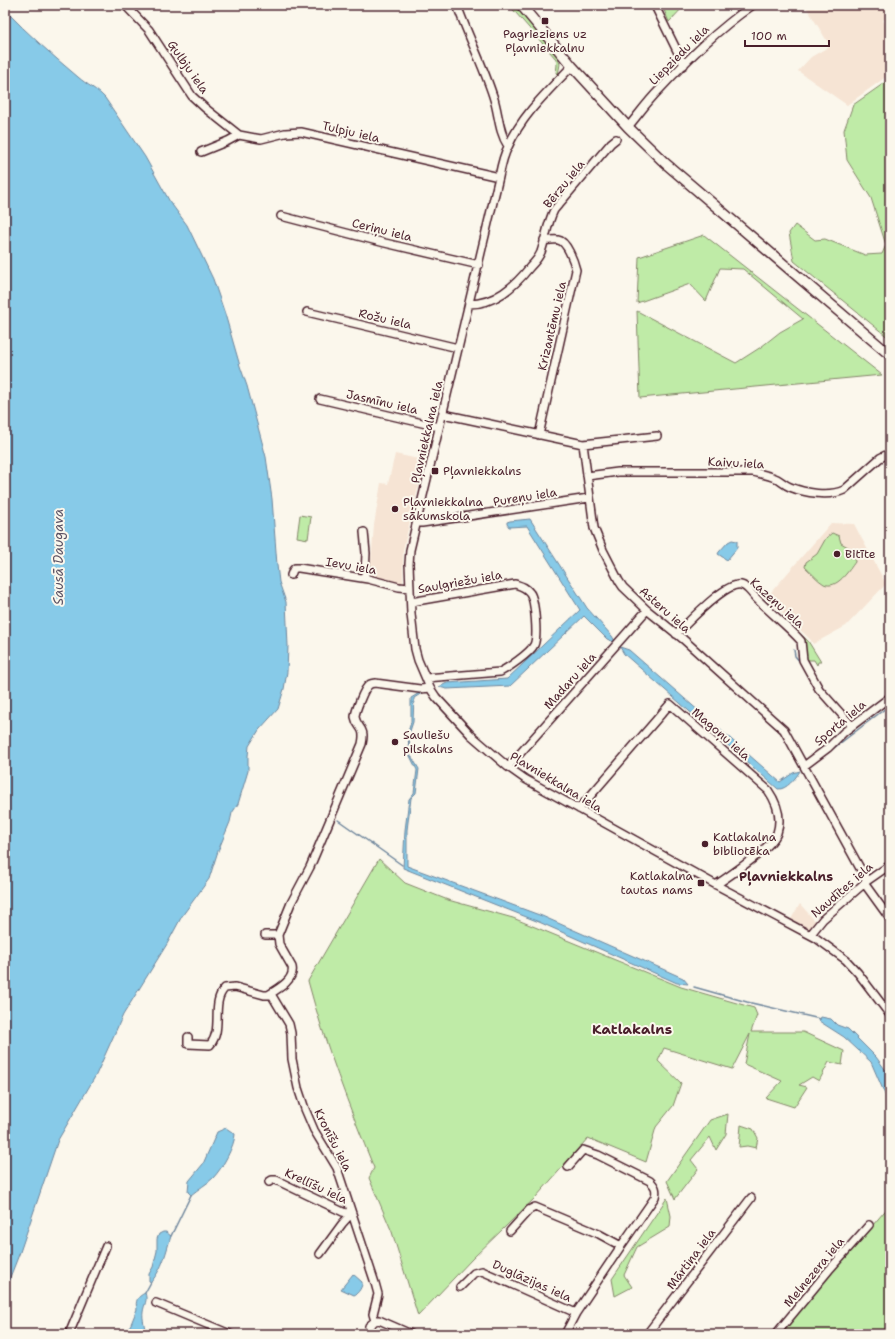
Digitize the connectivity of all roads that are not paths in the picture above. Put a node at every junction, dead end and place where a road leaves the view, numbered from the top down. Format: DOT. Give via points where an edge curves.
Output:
graph roads {
  1 [pos="125,5"];
  2 [pos="457,5"];
  3 [pos="521,5"];
  4 [pos="753,5"];
  5 [pos="655,6"];
  6 [pos="684,65"];
  7 [pos="572,66"];
  8 [pos="628,127"];
  9 [pos="239,135"];
  10 [pos="616,139"];
  11 [pos="508,146"];
  12 [pos="201,152"];
  13 [pos="499,177"];
  14 [pos="281,216"];
  15 [pos="544,240"];
  16 [pos="479,265"];
  17 [pos="469,304"];
  18 [pos="307,312"];
  19 [pos="458,348"];
  20 [pos="890,355"];
  21 [pos="320,399"];
  22 [pos="443,414"];
  23 [pos="439,427"];
  24 [pos="539,435"];
  25 [pos="657,436"];
  26 [pos="583,444"];
  27 [pos="890,453"];
  28 [pos="587,476"];
  29 [pos="589,498"];
  30 [pos="417,522"];
  31 [pos="364,532"];
  32 [pos="291,575"];
  33 [pos="363,578"];
  34 [pos="410,588"];
  35 [pos="411,602"];
  36 [pos="647,610"];
  37 [pos="676,634"];
  38 [pos="426,678"];
  39 [pos="430,688"];
  40 [pos="890,697"];
  41 [pos="852,726"];
  42 [pos="804,766"];
  43 [pos="508,767"];
  44 [pos="579,809"];
  45 [pos="890,864"];
  46 [pos="866,882"];
  47 [pos="716,885"];
  48 [pos="890,919"];
  49 [pos="811,934"];
  50 [pos="265,935"];
  51 [pos="278,935"];
  52 [pos="270,994"];
  53 [pos="890,1015"];
  54 [pos="188,1037"];
  55 [pos="568,1167"];
  56 [pos="269,1182"];
  57 [pos="751,1198"];
  58 [pos="351,1214"];
  59 [pos="869,1225"];
  60 [pos="510,1231"];
  61 [pos="106,1246"];
  62 [pos="621,1246"];
  63 [pos="320,1254"];
  64 [pos="460,1288"];
  65 [pos="156,1303"];
  66 [pos="576,1313"];
  67 [pos="375,1321"];
  68 [pos="69,1334"];
  69 [pos="230,1334"];
  70 [pos="368,1334"];
  71 [pos="411,1334"];
  72 [pos="565,1334"];
  73 [pos="647,1334"];
  74 [pos="776,1334"];
  1 -- 9 [label="street, Gulbju iela" via="150,30 192,96"];
  2 -- 11 [label="street" via="494,99 503,138"];
  3 -- 7 [label="main road"];
  4 -- 6 [label="street, Liepziedu iela" via="719,31"];
  5 -- 6 [label="street"];
  6 -- 8 [label="street, Liepziedu iela"];
  7 -- 8 [label="main road"];
  7 -- 11 [label="street, Pļavniekkalna iela" via="533,107"];
  8 -- 20 [label="main road" via="665,163"];
  9 -- 12 [label="street"];
  9 -- 13 [label="street, Tulpju iela" via="261,139 300,132"];
  10 -- 15 [label="street, Bērzu iela" via="554,210"];
  11 -- 13 [label="street, Pļavniekkalna iela"];
  13 -- 16 [label="street, Pļavniekkalna iela"];
  14 -- 16 [label="street, Ceriņu iela"];
  15 -- 17 [label="street, Bērzu iela" via="541,254 523,276 500,296 484,303"];
  15 -- 24 [label="street, Krizantēmu iela" via="562,242 570,253 576,270"];
  16 -- 17 [label="street, Pļavniekkalna iela"];
  17 -- 19 [label="street, Pļavniekkalna iela"];
  18 -- 19 [label="street, Rožu iela"];
  19 -- 22 [label="street, Pļavniekkalna iela"];
  21 -- 23 [label="street, Jasmīnu iela"];
  22 -- 23 [label="street, Pļavniekkalna iela"];
  22 -- 24 [label="street"];
  23 -- 30 [label="street, Pļavniekkalna iela"];
  24 -- 26 [label="street"];
  25 -- 26 [label="street"];
  26 -- 28 [label="street, Asteru iela"];
  27 -- 28 [label="street, Kaivu iela" via="880,458 844,490 830,493 795,489 768,475 753,472 618,472"];
  28 -- 29 [label="street, Asteru iela"];
  29 -- 30 [label="street, Pureņu iela"];
  29 -- 36 [label="street, Asteru iela" via="594,528 614,571 624,587"];
  30 -- 34 [label="street, Pļavniekkalna iela" via="409,564"];
  31 -- 33 [label="street" via="366,553"];
  32 -- 33 [label="street, Ievu iela" via="292,570 299,568"];
  33 -- 34 [label="street, Ievu iela"];
  34 -- 35 [label="street, Pļavniekkalna iela"];
  35 -- 38 [label="street, Pļavniekkalna iela" via="415,649"];
  35 -- 38 [label="street, Saulgriežu iela" via="515,584 524,586 531,594 537,631 534,646 510,667 500,672"];
  36 -- 37 [label="street, Asteru iela"];
  36 -- 43 [label="street, Madaru iela"];
  37 -- 41 [label="street, Kazeņu iela" via="728,587 746,587 801,641 804,660 819,689"];
  37 -- 42 [label="street, Asteru iela" via="784,730"];
  38 -- 39 [label="street, Pļavniekkalna iela"];
  39 -- 43 [label="street, Pļavniekkalna iela" via="471,735"];
  39 -- 51 [label="street" via="375,683 369,684 365,689 356,712 357,721 363,732 362,744"];
  40 -- 41 [label="street, Sporta iela"];
  41 -- 42 [label="street, Sporta iela"];
  42 -- 46 [label="street, Asteru iela"];
  43 -- 44 [label="street, Pļavniekkalna iela"];
  44 -- 47 [label="street, Pļavniekkalna iela"];
  44 -- 47 [label="street, Magoņu iela" via="670,704 768,790 776,801 778,829 770,844"];
  45 -- 46 [label="street, Naudītes iela"];
  46 -- 48 [label="street, Asteru iela"];
  46 -- 49 [label="street, Naudītes iela" via="823,919"];
  47 -- 49 [label="street, Pļavniekkalna iela"];
  49 -- 53 [label="street, Pļavniekkalna iela" via="846,960"];
  50 -- 51 [label="street"];
  51 -- 52 [label="street" via="279,944 293,971 290,979"];
  52 -- 54 [label="street" via="264,995 235,986 225,988 220,994 214,1040 210,1045 201,1046 188,1044"];
  52 -- 58 [label="street, Kronīšu iela" via="289,1024 298,1088 314,1130 338,1168"];
  55 -- 62 [label="street" via="583,1150 598,1155 650,1181 655,1186 655,1197"];
  56 -- 58 [label="street, Krellīšu iela" via="276,1180"];
  57 -- 73 [label="street, Mārtiņa iela"];
  58 -- 63 [label="street, Krellīšu iela"];
  58 -- 67 [label="street, Kronīšu iela" via="378,1294 373,1314"];
  59 -- 74 [label="street, Melnezera iela"];
  60 -- 62 [label="street" via="535,1207"];
  61 -- 68 [label="street"];
  62 -- 66 [label="street"];
  64 -- 66 [label="street, Duglāzijas iela" via="474,1273 482,1271"];
  65 -- 69 [label="street"];
  66 -- 72 [label="street, Duglāzijas iela"];
  67 -- 70 [label="street" via="369,1326"];
  67 -- 71 [label="street" via="379,1320"];
}
